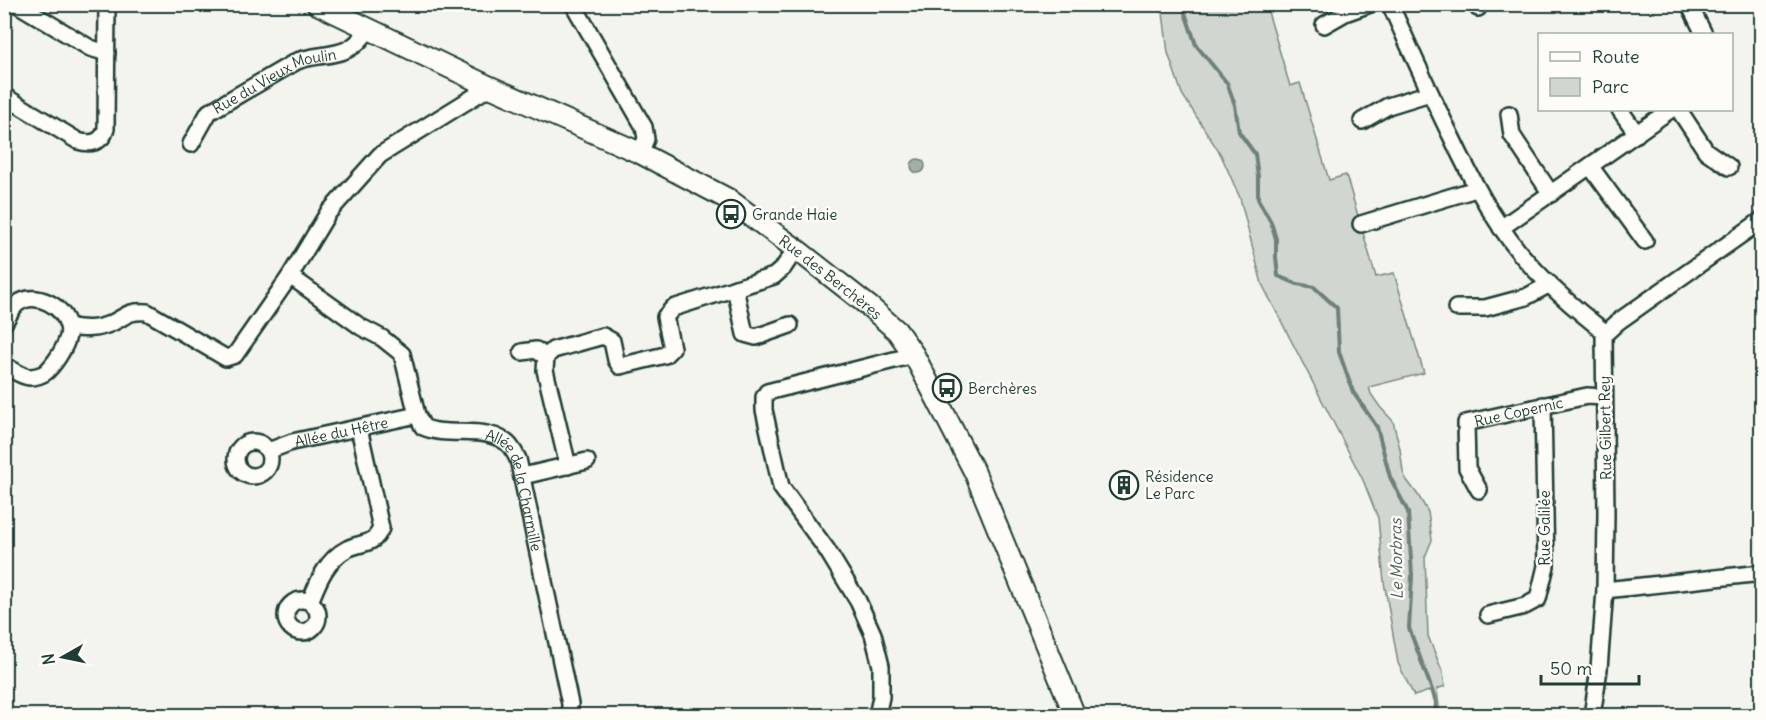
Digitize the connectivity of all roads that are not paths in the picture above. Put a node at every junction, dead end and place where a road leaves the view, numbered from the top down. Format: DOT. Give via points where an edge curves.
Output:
graph roads {
  1 [pos="17,4"];
  2 [pos="107,4"];
  3 [pos="317,4"];
  4 [pos="573,4"];
  5 [pos="1370,4"];
  6 [pos="1390,4"];
  7 [pos="1689,4"];
  8 [pos="1324,25"];
  9 [pos="368,29"];
  10 [pos="1704,33"];
  11 [pos="107,53"];
  12 [pos="488,86"];
  13 [pos="1430,93"];
  14 [pos="4,96"];
  15 [pos="1621,111"];
  16 [pos="1669,111"];
  17 [pos="1680,111"];
  18 [pos="1509,114"];
  19 [pos="1362,121"];
  20 [pos="1637,134"];
  21 [pos="191,144"];
  22 [pos="640,153"];
  23 [pos="1590,166"];
  24 [pos="1728,167"];
  25 [pos="1476,189"];
  26 [pos="1551,194"];
  27 [pos="1761,220"];
  28 [pos="1361,224"];
  29 [pos="1501,228"];
  30 [pos="1645,241"];
  31 [pos="796,249"];
  32 [pos="290,276"];
  33 [pos="1550,284"];
  34 [pos="735,288"];
  35 [pos="1456,308"];
  36 [pos="4,323"];
  37 [pos="790,325"];
  38 [pos="69,327"];
  39 [pos="1606,333"];
  40 [pos="522,352"];
  41 [pos="909,356"];
  42 [pos="546,357"];
  43 [pos="4,365"];
  44 [pos="1604,397"];
  45 [pos="1543,405"];
  46 [pos="417,416"];
  47 [pos="359,428"];
  48 [pos="268,452"];
  49 [pos="587,461"];
  50 [pos="568,466"];
  51 [pos="523,476"];
  52 [pos="1479,490"];
  53 [pos="1761,573"];
  54 [pos="1605,590"];
  55 [pos="309,602"];
  56 [pos="1488,615"];
  57 [pos="570,716"];
  58 [pos="877,716"];
  59 [pos="1075,716"];
  60 [pos="1592,716"];
  1 -- 11 [label="street" via="90,48"];
  2 -- 11 [label="street"];
  3 -- 9 [label="street, Rue des Berchères"];
  4 -- 22 [label="street" via="645,127 646,139"];
  5 -- 8 [label="street"];
  6 -- 13 [label="street"];
  7 -- 10 [label="street"];
  9 -- 12 [label="street, Rue des Berchères"];
  9 -- 21 [label="street, Rue du Vieux Moulin" via="363,38 340,53 297,61 209,112"];
  11 -- 14 [label="street" via="106,129 95,142 78,141"];
  12 -- 22 [label="street, Rue des Berchères"];
  12 -- 32 [label="street" via="380,155 327,213"];
  13 -- 19 [label="street" via="1388,106"];
  13 -- 25 [label="street"];
  15 -- 20 [label="street"];
  16 -- 20 [label="street"];
  17 -- 24 [label="street" via="1706,152"];
  18 -- 26 [label="street" via="1512,135"];
  20 -- 23 [label="street"];
  22 -- 31 [label="street, Rue des Berchères" via="728,199"];
  23 -- 26 [label="street"];
  23 -- 30 [label="street"];
  25 -- 28 [label="street"];
  25 -- 29 [label="street"];
  26 -- 29 [label="street"];
  27 -- 39 [label="street"];
  29 -- 33 [label="street"];
  31 -- 34 [label="street" via="774,276"];
  31 -- 41 [label="street, Rue des Berchères" via="897,331"];
  32 -- 38 [label="street" via="235,355 226,358 147,312 133,311 90,330"];
  32 -- 46 [label="street" via="402,354"];
  33 -- 35 [label="street" via="1526,297 1485,308"];
  33 -- 39 [label="street"];
  34 -- 37 [label="street" via="745,334 756,337"];
  34 -- 42 [label="street" via="673,308 665,317 672,348 665,356 620,366 612,341 603,336 553,350"];
  36 -- 38 [label="street" via="16,304 29,298 43,300 60,310"];
  38 -- 43 [label="street" via="66,345 47,371 27,377"];
  39 -- 44 [label="street, Rue Gilbert Rey"];
  40 -- 42 [label="street" via="536,350"];
  41 -- 58 [label="street" via="767,392 764,397 781,487 827,550 873,634 881,666"];
  41 -- 59 [label="street, Rue des Berchères" via="975,473"];
  42 -- 50 [label="street" via="545,370"];
  44 -- 45 [label="street, Rue Copernic" via="1587,396"];
  44 -- 54 [label="street, Rue Gilbert Rey"];
  45 -- 52 [label="street, Rue Copernic" via="1467,423 1467,468"];
  45 -- 56 [label="street, Rue Galilée" via="1546,566 1538,599 1526,606"];
  46 -- 47 [label="street, Allée du Hêtre"];
  46 -- 51 [label="street, Allée de la Charmille" via="423,427 432,432 498,438 510,446"];
  47 -- 48 [label="street, Allée du Hêtre" via="292,442"];
  47 -- 55 [label="street" via="381,528 377,537 346,549 324,570"];
  49 -- 50 [label="street"];
  50 -- 51 [label="street"];
  51 -- 57 [label="street, Allée de la Charmille"];
  53 -- 54 [label="street"];
  54 -- 60 [label="street, Rue Gilbert Rey"];
}
